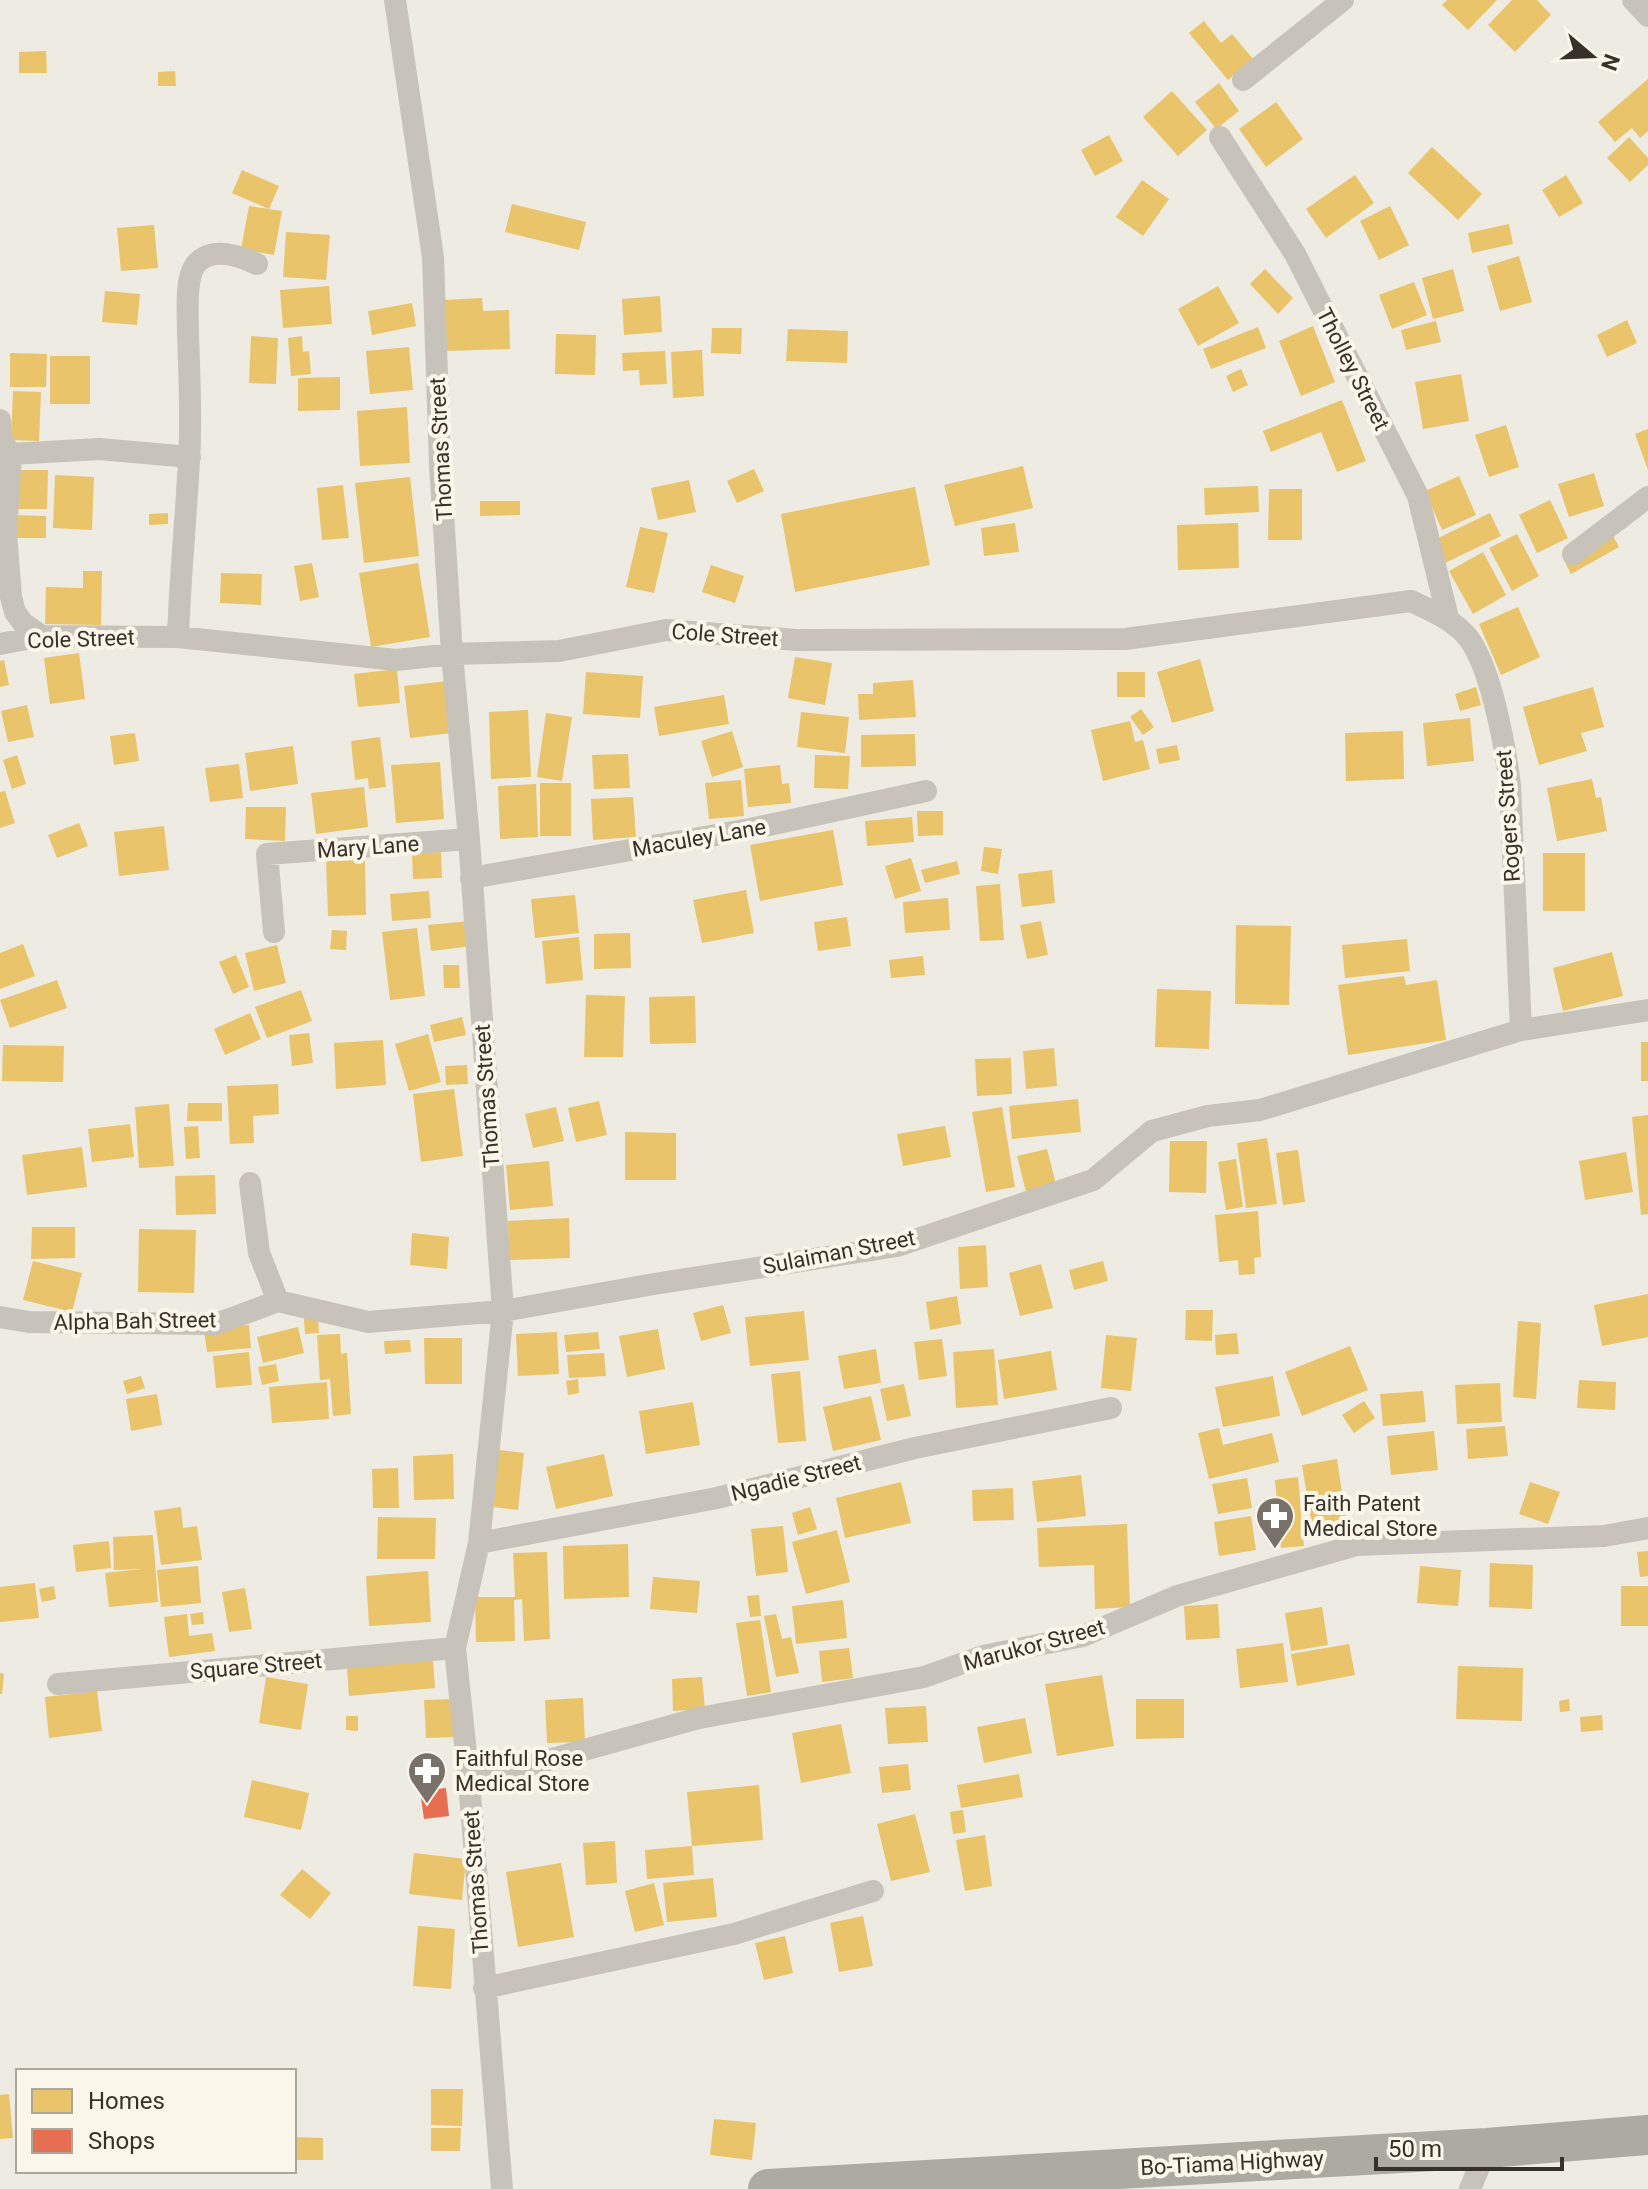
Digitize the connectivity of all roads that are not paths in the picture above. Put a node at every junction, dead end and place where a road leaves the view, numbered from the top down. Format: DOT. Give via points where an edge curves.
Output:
graph roads {
  1 [pos="395,0"];
  2 [pos="1633,0"];
  3 [pos="1333,3"];
  4 [pos="1648,16"];
  5 [pos="1243,80"];
  6 [pos="1220,137"];
  7 [pos="257,264"];
  8 [pos="0,420"];
  9 [pos="11,454"];
  10 [pos="190,457"];
  11 [pos="1648,497"];
  12 [pos="1573,554"];
  13 [pos="1448,618"];
  14 [pos="42,636"];
  15 [pos="178,637"];
  16 [pos="0,644"];
  17 [pos="452,654"];
  18 [pos="926,791"];
  19 [pos="469,839"];
  20 [pos="471,878"];
  21 [pos="274,932"];
  22 [pos="1648,1010"];
  23 [pos="1521,1030"];
  24 [pos="250,1183"];
  25 [pos="278,1301"];
  26 [pos="503,1311"];
  27 [pos="0,1317"];
  28 [pos="1111,1408"];
  29 [pos="1648,1528"];
  30 [pos="479,1543"];
  31 [pos="455,1648"];
  32 [pos="58,1684"];
  33 [pos="469,1782"];
  34 [pos="873,1891"];
  35 [pos="484,1988"];
  36 [pos="1648,2135"];
  37 [pos="1487,2148"];
  38 [pos="502,2189"];
  39 [pos="768,2189"];
  40 [pos="1470,2189"];
  1 -- 17 [label="street, Thomas Street" via="433,257"];
  2 -- 4 [label="street"];
  3 -- 5 [label="street"];
  6 -- 13 [label="street, Tholley Street" via="1295,254 1418,496"];
  7 -- 10 [label="street" via="229,254 210,255 192,272"];
  8 -- 9 [label="street" via="2,441"];
  9 -- 10 [label="street" via="99,449"];
  9 -- 14 [label="street" via="6,533 11,597 23,623"];
  10 -- 15 [label="street"];
  11 -- 12 [label="street"];
  13 -- 17 [label="street, Cole Street" via="1411,601 1125,639 797,640 666,630 559,651"];
  13 -- 23 [label="street, Rogers Street" via="1478,650 1507,761"];
  14 -- 15 [label="street, Cole Street"];
  14 -- 16 [label="street, Cole Street"];
  15 -- 17 [label="street, Cole Street" via="396,660"];
  17 -- 19 [label="street, Thomas Street"];
  18 -- 20 [label="street, Maculey Lane" via="750,829"];
  19 -- 20 [label="street, Thomas Street"];
  19 -- 21 [label="street, Mary Lane" via="267,854"];
  20 -- 26 [label="street, Thomas Street"];
  22 -- 23 [label="street"];
  23 -- 26 [label="street, Sulaiman Street" via="1260,1110 1208,1116 1152,1131 1093,1180 897,1246"];
  24 -- 25 [label="street" via="259,1253"];
  25 -- 26 [label="street" via="368,1322"];
  25 -- 27 [label="street, Alpha Bah Street" via="216,1324 29,1322"];
  26 -- 30 [label="street, Thomas Street"];
  28 -- 30 [label="street, Ngadie Street" via="915,1448 717,1498"];
  29 -- 33 [label="street, Marukor Street" via="1604,1536 1357,1545 1177,1596 1083,1636 983,1656 924,1677 699,1718"];
  30 -- 31 [label="street, Thomas Street"];
  31 -- 32 [label="street, Square Street"];
  31 -- 33 [label="street, Thomas Street"];
  33 -- 35 [label="street, Thomas Street"];
  34 -- 35 [label="street" via="734,1934"];
  35 -- 38 [label="street, Thomas Street"];
  36 -- 37 [label="highway, Bo-Tiama Highway"];
  37 -- 39 [label="highway, Bo-Tiama Highway"];
  37 -- 40 [label="street"];
}
